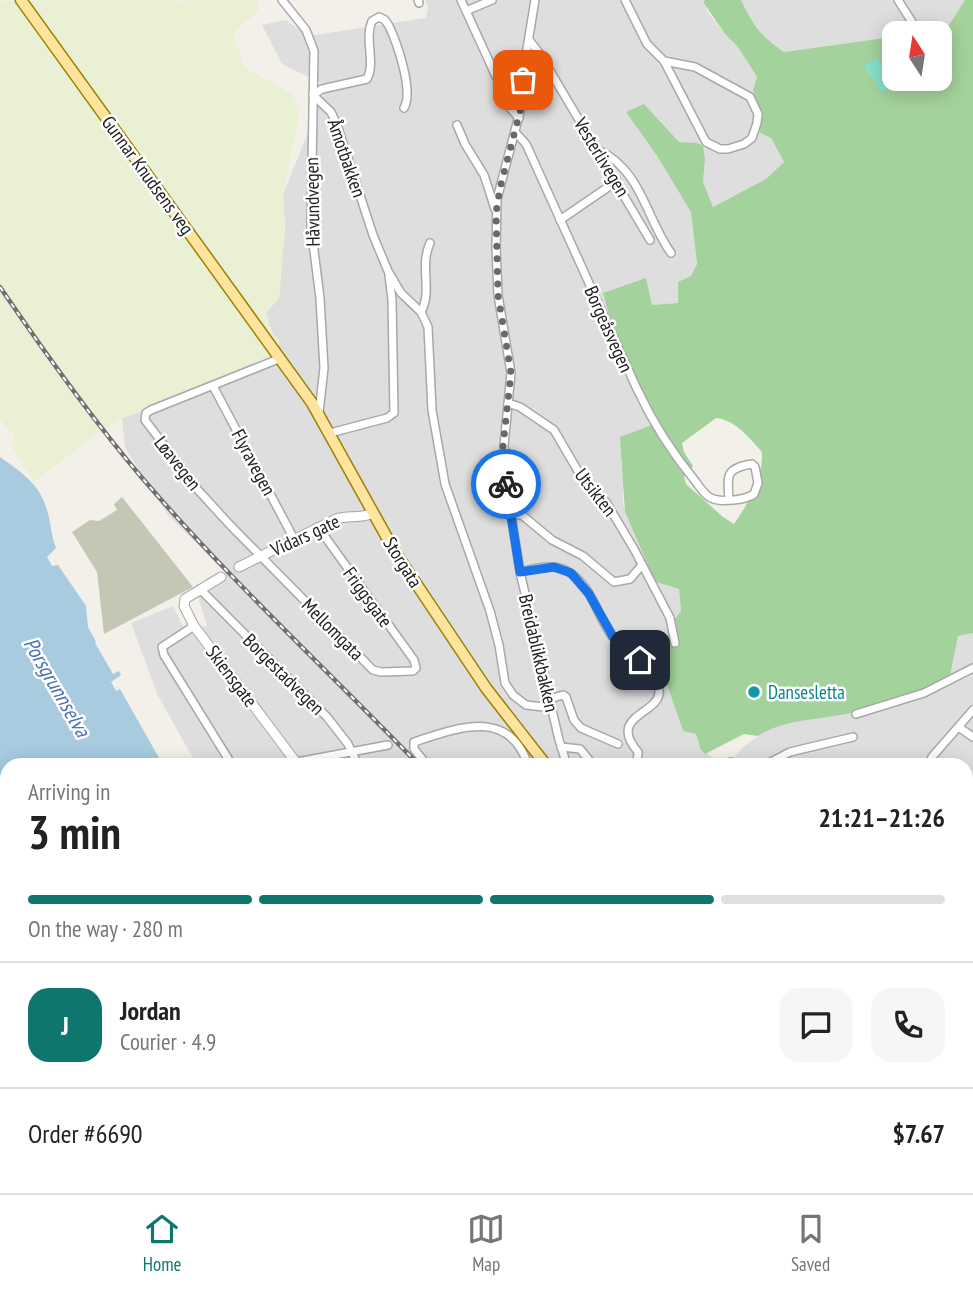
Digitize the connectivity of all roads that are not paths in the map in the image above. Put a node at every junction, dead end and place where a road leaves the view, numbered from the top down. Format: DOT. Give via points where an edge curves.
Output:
graph roads {
  1 [pos="22,0"];
  2 [pos="282,0"];
  3 [pos="461,0"];
  4 [pos="492,0"];
  5 [pos="535,0"];
  6 [pos="625,0"];
  7 [pos="898,0"];
  8 [pos="466,11"];
  9 [pos="911,21"];
  10 [pos="529,40"];
  11 [pos="664,61"];
  12 [pos="313,95"];
  13 [pos="404,108"];
  14 [pos="519,118"];
  15 [pos="457,125"];
  16 [pos="516,133"];
  17 [pos="597,149"];
  18 [pos="617,181"];
  19 [pos="496,213"];
  20 [pos="560,220"];
  21 [pos="650,240"];
  22 [pos="430,243"];
  23 [pos="671,253"];
  24 [pos="388,271"];
  25 [pos="421,312"];
  26 [pos="278,354"];
  27 [pos="213,386"];
  28 [pos="508,402"];
  29 [pos="319,413"];
  30 [pos="330,433"];
  31 [pos="729,499"];
  32 [pos="373,513"];
  33 [pos="510,514"];
  34 [pos="318,527"];
  35 [pos="294,539"];
  36 [pos="259,557"];
  37 [pos="642,565"];
  38 [pos="239,567"];
  39 [pos="520,572"];
  40 [pos="221,577"];
  41 [pos="200,589"];
  42 [pos="194,626"];
  43 [pos="676,643"];
  44 [pos="416,668"];
  45 [pos="973,668"];
  46 [pos="550,699"];
  47 [pos="552,708"];
  48 [pos="973,710"];
  49 [pos="856,714"];
  50 [pos="960,728"];
  51 [pos="853,737"];
  52 [pos="973,737"];
  53 [pos="618,744"];
  54 [pos="388,745"];
  55 [pos="561,747"];
  56 [pos="352,752"];
  57 [pos="228,758"];
  58 [pos="293,758"];
  59 [pos="322,758"];
  60 [pos="355,758"];
  61 [pos="421,758"];
  62 [pos="524,758"];
  63 [pos="540,758"];
  64 [pos="565,758"];
  65 [pos="588,758"];
  66 [pos="638,758"];
  67 [pos="778,758"];
  68 [pos="932,758"];
  1 -- 26 [label="main road, Gunnar Knudsens veg"];
  2 -- 12 [label="street, Håvundvegen" via="313,45"];
  3 -- 8 [label="street"];
  4 -- 8 [label="street"];
  5 -- 10 [label="street, Breidablikkbakken"];
  6 -- 11 [label="street" via="648,44"];
  7 -- 9 [label="street"];
  8 -- 14 [label="street"];
  10 -- 14 [label="street, Breidablikkbakken"];
  10 -- 17 [label="street, Vesterlivegen"];
  11 -- 11 [label="street" via="706,142 728,149 752,138 758,114 750,97 695,67"];
  12 -- 13 [label="street" via="369,77 369,29 379,17 389,26 404,71"];
  12 -- 24 [label="street, Åmotbakken" via="337,125"];
  12 -- 29 [label="street, Håvundvegen" via="311,227 324,368"];
  14 -- 16 [label="street, Breidablikkbakken"];
  15 -- 19 [label="street" via="484,175"];
  16 -- 19 [label="street, Breidablikkbakken"];
  16 -- 20 [label="street, Borgeåsvegen" via="526,144"];
  17 -- 18 [label="street, Vesterlivegen"];
  17 -- 23 [label="street" via="631,176"];
  18 -- 20 [label="street"];
  18 -- 21 [label="street, Vesterlivegen"];
  19 -- 28 [label="street, Breidablikkbakken" via="498,295 511,373"];
  20 -- 31 [label="street, Borgeåsvegen" via="659,434 708,496"];
  22 -- 25 [label="street, Åmotbakken"];
  24 -- 25 [label="street, Åmotbakken" via="401,293"];
  24 -- 30 [label="street" via="394,413"];
  25 -- 47 [label="street, Åmotbakken" via="430,337 432,410 447,495 490,611 505,683 526,705"];
  26 -- 27 [label="street, Løavegen"];
  26 -- 29 [label="main road, Storgata"];
  27 -- 35 [label="street, Flyravegen"];
  27 -- 36 [label="street, Løavegen" via="151,410 145,420 198,490"];
  28 -- 33 [label="street, Breidablikkbakken" via="503,446"];
  28 -- 37 [label="street, Utsikten" via="555,430 582,478 611,508"];
  29 -- 30 [label="main road, Storgata"];
  30 -- 32 [label="main road, Storgata"];
  31 -- 31 [label="street" via="754,494 758,483 752,464 731,471"];
  32 -- 34 [label="street, Vidars gate" via="346,516"];
  32 -- 63 [label="main road, Storgata" via="485,688"];
  33 -- 37 [label="street" via="522,515 614,582 630,579"];
  33 -- 39 [label="street, Breidablikkbakken"];
  34 -- 35 [label="street, Vidars gate"];
  34 -- 44 [label="street, Friggsgate"];
  35 -- 36 [label="street, Vidars gate"];
  36 -- 38 [label="street, Vidars gate"];
  36 -- 44 [label="street, Mellomgata" via="373,670 411,673"];
  37 -- 43 [label="street, Utsikten" via="670,618"];
  39 -- 46 [label="street, Breidablikkbakken"];
  39 -- 66 [label="street" via="554,567 571,573 589,594 616,642 645,665 660,692 657,701 632,722 628,736"];
  40 -- 41 [label="street"];
  41 -- 42 [label="street, Skiensgate" via="184,603"];
  41 -- 56 [label="street, Borgestadvegen" via="327,717"];
  42 -- 57 [label="street" via="162,647 164,655"];
  42 -- 58 [label="street, Skiensgate"];
  45 -- 49 [label="street" via="924,693"];
  46 -- 47 [label="street, Breidablikkbakken"];
  46 -- 53 [label="street" via="563,695 581,728"];
  47 -- 55 [label="street, Breidablikkbakken"];
  48 -- 50 [label="street"];
  50 -- 52 [label="street"];
  50 -- 68 [label="street"];
  51 -- 67 [label="street"];
  54 -- 56 [label="street"];
  55 -- 64 [label="street, Breidablikkbakken"];
  55 -- 65 [label="street" via="580,748"];
  56 -- 59 [label="street"];
  56 -- 60 [label="street, Borgestadvegen"];
  61 -- 62 [label="street" via="414,743 483,727 499,728 512,738"];
}
